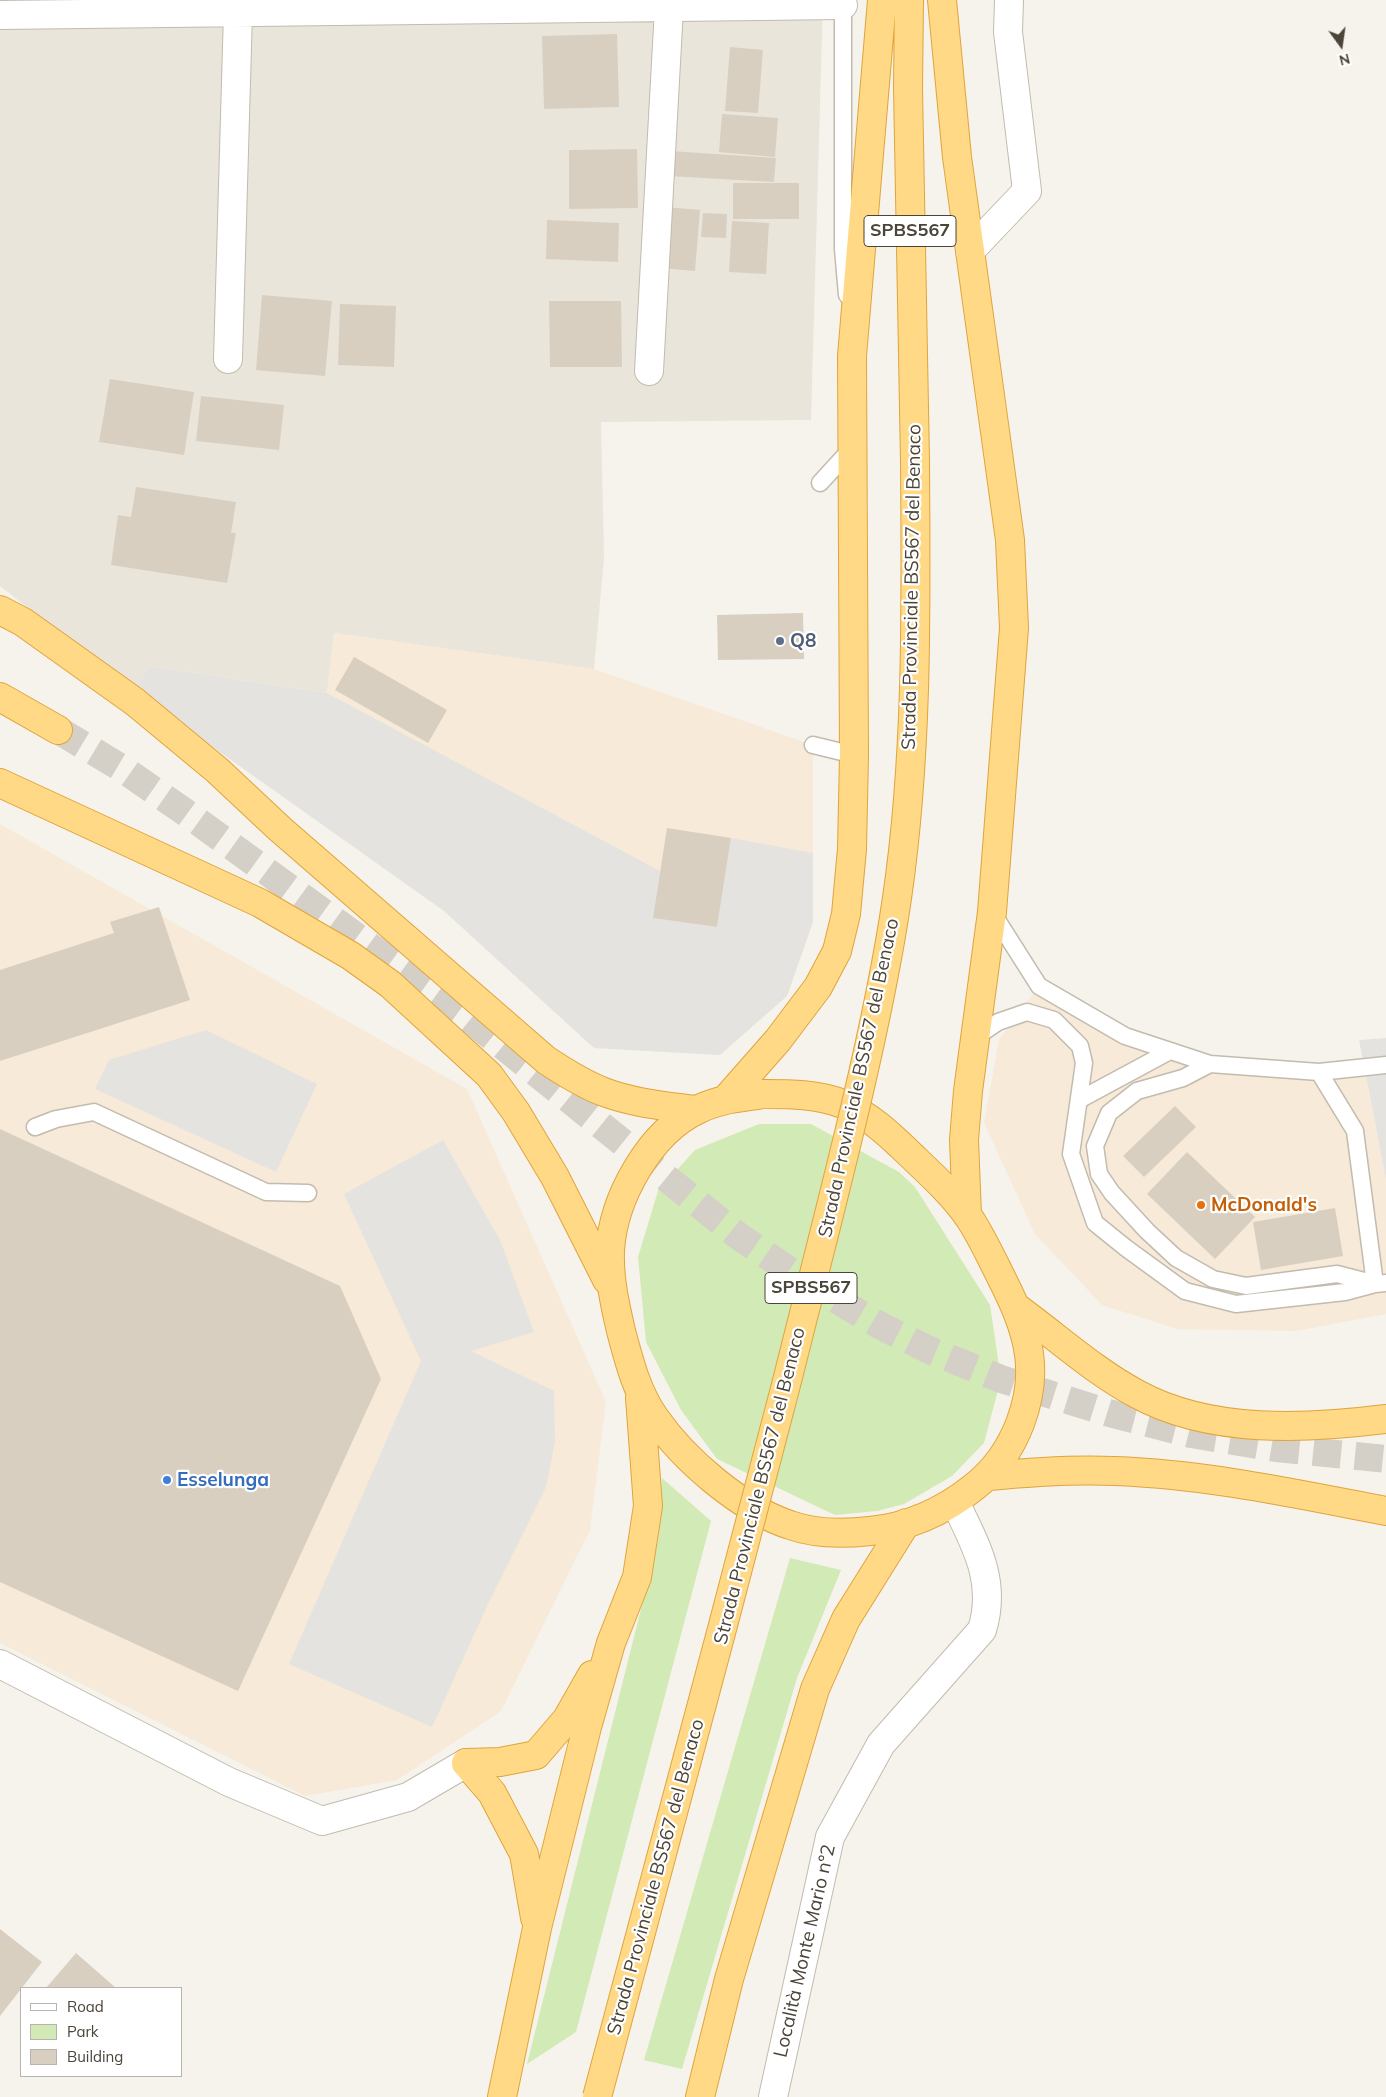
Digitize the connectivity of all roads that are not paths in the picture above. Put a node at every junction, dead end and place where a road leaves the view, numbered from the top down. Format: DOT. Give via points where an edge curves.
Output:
graph roads {
  1 [pos="882,0"];
  2 [pos="909,0"];
  3 [pos="942,0"];
  4 [pos="1008,0"];
  5 [pos="843,2"];
  6 [pos="669,8"];
  7 [pos="238,12"];
  8 [pos="0,15"];
  9 [pos="970,251"];
  10 [pos="852,356"];
  11 [pos="228,359"];
  12 [pos="649,371"];
  13 [pos="852,448"];
  14 [pos="820,483"];
  15 [pos="0,610"];
  16 [pos="0,697"];
  17 [pos="58,730"];
  18 [pos="813,745"];
  19 [pos="854,755"];
  20 [pos="0,784"];
  21 [pos="992,912"];
  22 [pos="976,1037"];
  23 [pos="1170,1051"];
  24 [pos="1210,1064"];
  25 [pos="1386,1065"];
  26 [pos="1319,1072"];
  27 [pos="727,1098"];
  28 [pos="1079,1100"];
  29 [pos="696,1110"];
  30 [pos="35,1127"];
  31 [pos="308,1193"];
  32 [pos="967,1215"];
  33 [pos="1380,1283"];
  34 [pos="612,1291"];
  35 [pos="1017,1308"];
  36 [pos="639,1389"];
  37 [pos="1386,1419"];
  38 [pos="989,1476"];
  39 [pos="955,1502"];
  40 [pos="1386,1510"];
  41 [pos="906,1524"];
  42 [pos="611,1643"];
  43 [pos="0,1664"];
  44 [pos="466,1762"];
  45 [pos="537,1928"];
  46 [pos="502,2097"];
  47 [pos="597,2097"];
  48 [pos="700,2097"];
  49 [pos="773,2097"];
  1 -- 10 [label="highway"];
  2 -- 47 [label="highway, Strada Provinciale BS567 del Benaco / SPBS567, bridge" via="915,636 907,806 898,894 888,957 830,1211"];
  3 -- 9 [label="highway"];
  4 -- 9 [label="street" via="1008,32 1027,191"];
  5 -- 6 [label="street"];
  5 -- 10 [label="lane" via="843,249"];
  6 -- 7 [label="street"];
  6 -- 12 [label="street"];
  7 -- 8 [label="street"];
  7 -- 11 [label="street"];
  9 -- 21 [label="highway" via="1010,540 1014,628"];
  10 -- 13 [label="highway"];
  13 -- 14 [label="lane"];
  13 -- 19 [label="highway"];
  15 -- 29 [label="highway" via="23,622 143,708 546,1060 604,1092 649,1104"];
  16 -- 17 [label="highway"];
  18 -- 19 [label="lane"];
  19 -- 27 [label="highway" via="852,849 846,914 836,951 818,987 778,1040"];
  20 -- 34 [label="highway" via="260,904 351,956 390,984 489,1075 516,1112 555,1178"];
  21 -- 22 [label="highway"];
  21 -- 23 [label="lane" via="1039,986 1124,1036"];
  22 -- 28 [label="lane" via="998,1022 1027,1012 1054,1020 1080,1046 1084,1063"];
  22 -- 32 [label="highway" via="964,1140"];
  23 -- 24 [label="lane"];
  23 -- 28 [label="lane"];
  24 -- 26 [label="lane"];
  24 -- 33 [label="lane" via="1183,1078 1137,1091 1109,1113 1095,1146 1099,1174 1112,1193 1176,1258 1213,1279 1246,1286 1337,1274"];
  25 -- 26 [label="lane"];
  26 -- 33 [label="lane" via="1355,1131"];
  27 -- 29 [label="highway"];
  27 -- 32 [label="highway" via="793,1094 819,1097 844,1105 895,1138"];
  28 -- 33 [label="lane" via="1071,1154 1095,1223 1185,1291 1236,1304 1345,1292"];
  29 -- 34 [label="highway" via="657,1141 637,1168 625,1193 612,1229"];
  30 -- 31 [label="lane" via="56,1119 94,1112 266,1192"];
  32 -- 35 [label="highway"];
  34 -- 36 [label="highway"];
  35 -- 37 [label="highway" via="1094,1367 1138,1395 1182,1412 1217,1421 1284,1426"];
  35 -- 38 [label="highway" via="1028,1346 1030,1374 1025,1406 1018,1430"];
  36 -- 41 [label="highway" via="654,1417 687,1456 744,1502 768,1515 790,1525 823,1532 872,1531"];
  36 -- 42 [label="highway" via="648,1506 637,1577"];
  38 -- 39 [label="highway"];
  38 -- 40 [label="highway" via="1054,1470 1115,1471 1254,1487"];
  39 -- 41 [label="highway"];
  39 -- 49 [label="street, Località Monte Mario n°2" via="980,1555 987,1585 987,1612 982,1630 881,1744 830,1837"];
  41 -- 48 [label="highway" via="846,1619 815,1689 729,1979"];
  42 -- 44 [label="highway" via="567,1718 536,1755 500,1762"];
  42 -- 45 [label="highway"];
  43 -- 44 [label="street" via="229,1782 322,1821 408,1797"];
  44 -- 45 [label="highway" via="492,1793 524,1854"];
  45 -- 46 [label="highway"];
}
